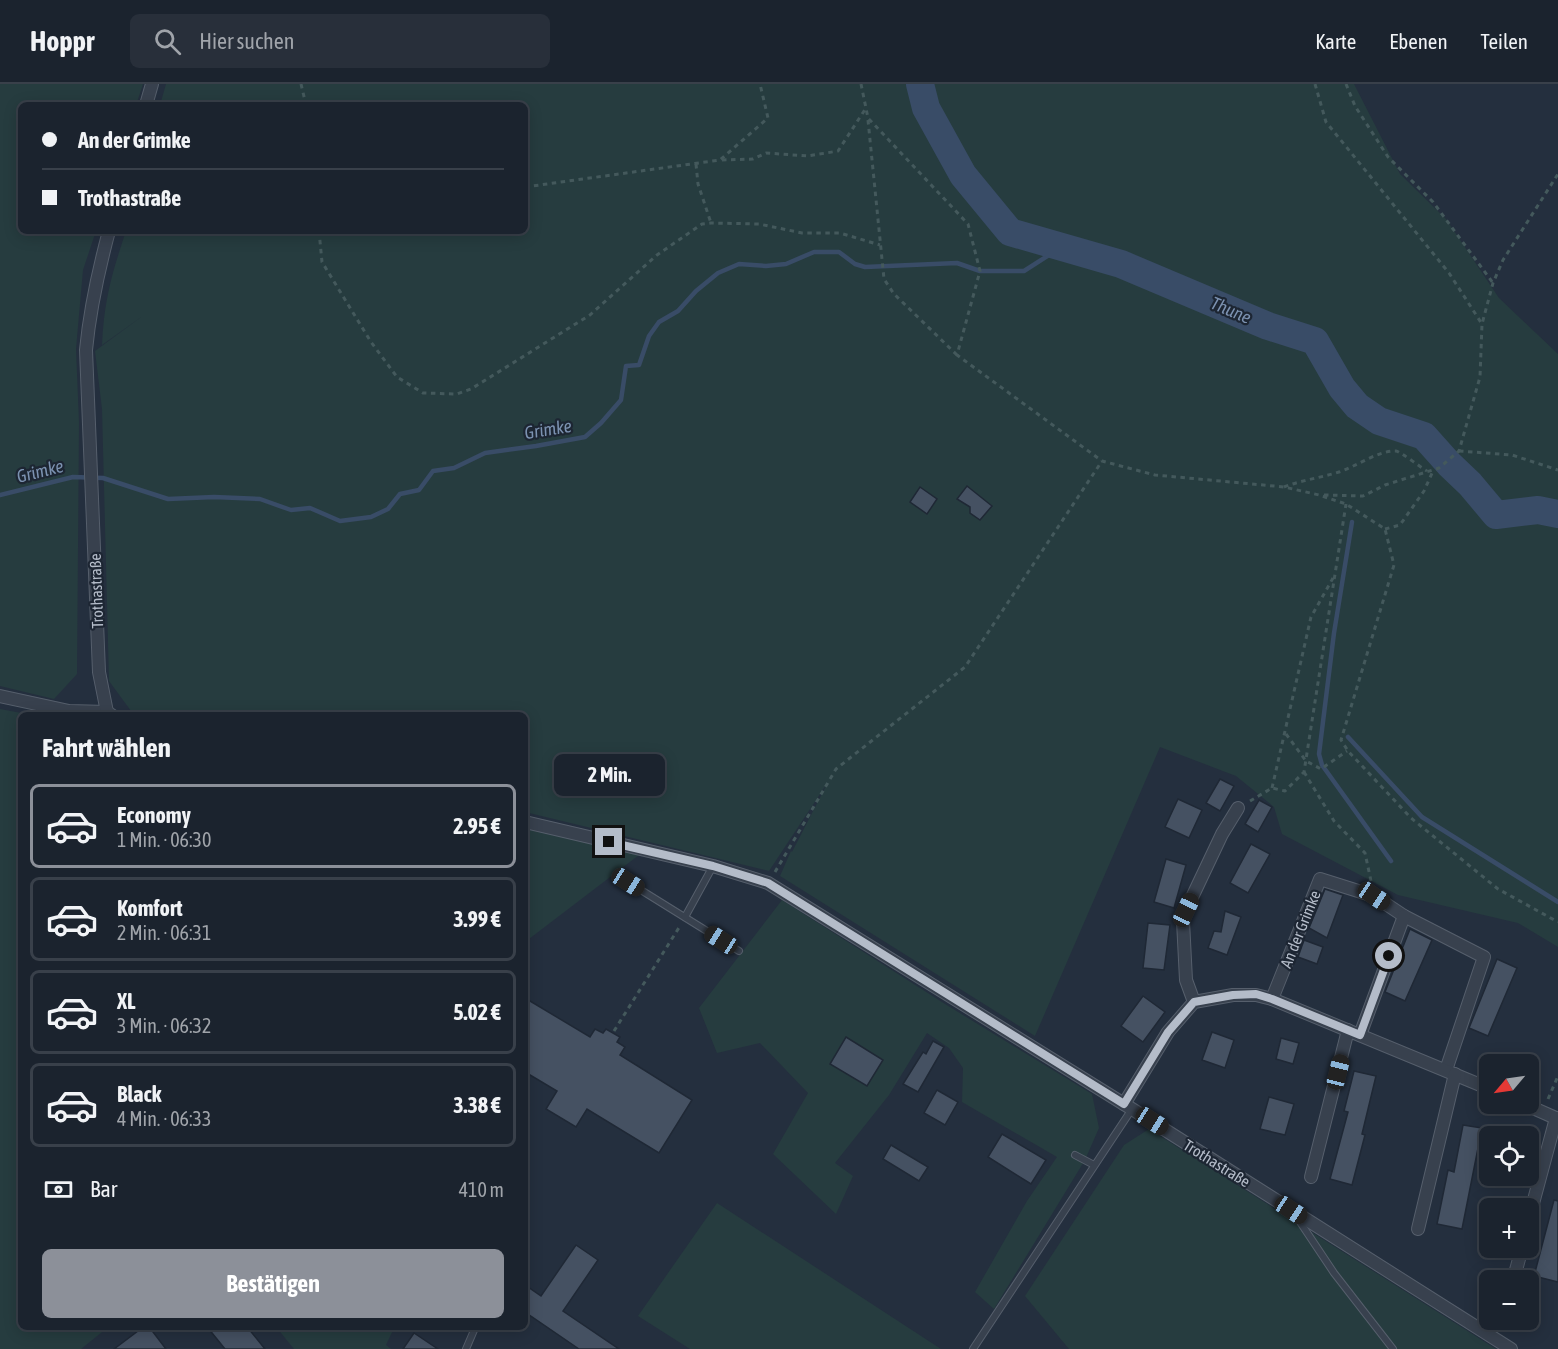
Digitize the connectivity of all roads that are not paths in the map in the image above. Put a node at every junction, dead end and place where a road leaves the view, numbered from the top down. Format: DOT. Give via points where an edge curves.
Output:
graph roads {
  1 [pos="152,84"];
  2 [pos="147,102"];
  3 [pos="109,234"];
  4 [pos="0,696"];
  5 [pos="83,712"];
  6 [pos="109,712"];
  7 [pos="1238,808"];
  8 [pos="528,823"];
  9 [pos="713,866"];
  10 [pos="628,882"];
  11 [pos="1404,916"];
  12 [pos="685,917"];
  13 [pos="739,951"];
  14 [pos="1272,999"];
  15 [pos="1194,1002"];
  16 [pos="1354,1033"];
  17 [pos="1451,1072"];
  18 [pos="1479,1084"];
  19 [pos="1128,1106"];
  20 [pos="1539,1111"];
  21 [pos="1557,1118"];
  22 [pos="1076,1155"];
  23 [pos="1094,1165"];
  24 [pos="1311,1177"];
  25 [pos="1535,1198"];
  26 [pos="1291,1210"];
  27 [pos="1418,1229"];
  28 [pos="474,1330"];
  29 [pos="466,1349"];
  30 [pos="973,1349"];
  31 [pos="1393,1349"];
  32 [pos="1510,1349"];
  1 -- 2 [label="street"];
  3 -- 6 [label="street, Trothastraße" via="95,279 86,350 99,672"];
  4 -- 5 [label="street, Trothastraße"];
  7 -- 15 [label="street" via="1222,834 1183,921 1186,980"];
  8 -- 9 [label="street, Trothastraße"];
  9 -- 12 [label="lane"];
  9 -- 19 [label="street, Trothastraße" via="768,883"];
  10 -- 12 [label="lane"];
  11 -- 14 [label="street, An der Grimke" via="1374,896 1320,879"];
  11 -- 16 [label="street"];
  11 -- 17 [label="street, An der Grimke" via="1485,957"];
  12 -- 13 [label="lane"];
  14 -- 15 [label="street" via="1256,994"];
  14 -- 16 [label="street"];
  15 -- 19 [label="street" via="1168,1032"];
  16 -- 17 [label="street"];
  16 -- 24 [label="street"];
  17 -- 18 [label="street"];
  17 -- 27 [label="street, An der Grimke"];
  19 -- 23 [label="lane"];
  19 -- 26 [label="street, Trothastraße"];
  20 -- 21 [label="street"];
  21 -- 25 [label="street"];
  22 -- 23 [label="lane"];
  23 -- 30 [label="lane"];
  26 -- 31 [label="lane"];
  26 -- 32 [label="street, Trothastraße"];
  28 -- 29 [label="lane"];
}
